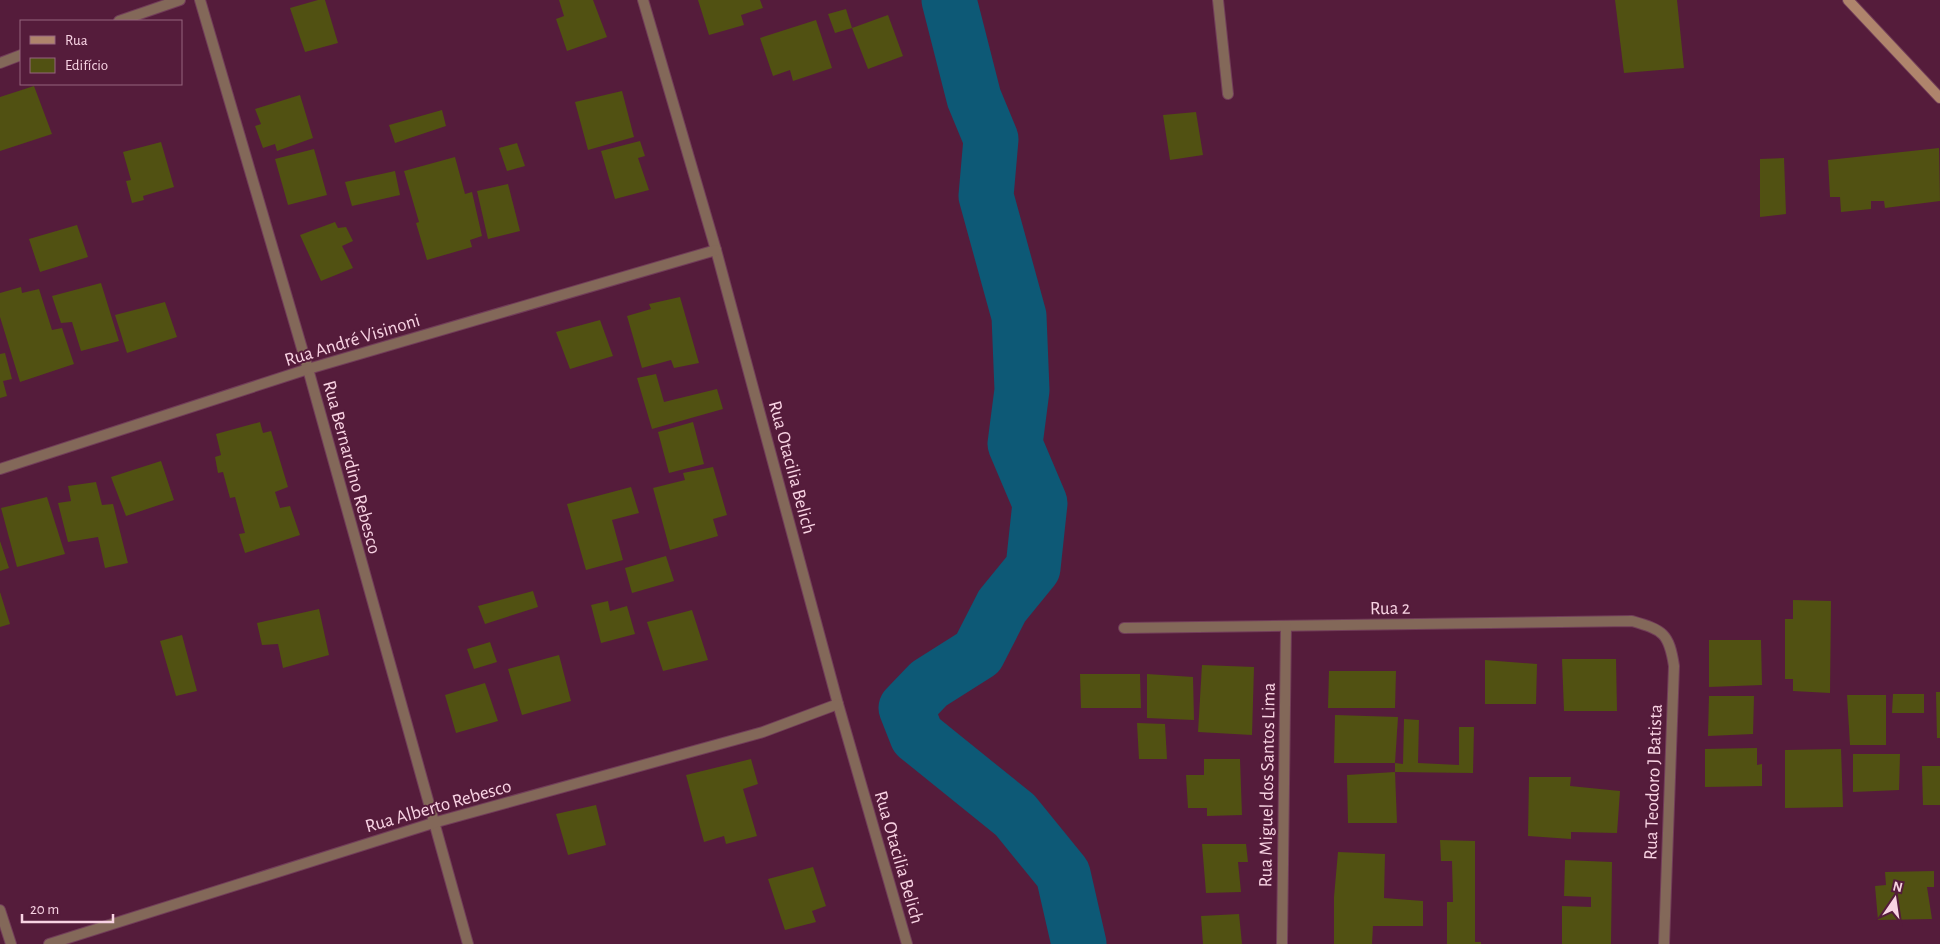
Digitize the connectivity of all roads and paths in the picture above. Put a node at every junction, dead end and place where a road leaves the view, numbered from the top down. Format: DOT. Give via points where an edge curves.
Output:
graph roads {
  1 [pos="180,0"];
  2 [pos="200,0"];
  3 [pos="643,0"];
  4 [pos="1218,0"];
  5 [pos="1848,0"];
  6 [pos="122,20"];
  7 [pos="20,55"];
  8 [pos="0,63"];
  9 [pos="1228,94"];
  10 [pos="1940,98"];
  11 [pos="716,250"];
  12 [pos="308,370"];
  13 [pos="0,469"];
  14 [pos="1286,626"];
  15 [pos="1124,628"];
  16 [pos="1656,628"];
  17 [pos="838,704"];
  18 [pos="433,823"];
  19 [pos="0,910"];
  20 [pos="11,944"];
  21 [pos="49,944"];
  22 [pos="468,944"];
  23 [pos="907,944"];
  24 [pos="1282,944"];
  25 [pos="1664,944"];
  1 -- 6 [label="street"];
  2 -- 12 [label="street, Rua Bernardino Rebesco"];
  3 -- 11 [label="street, Rua Otacilia Belich"];
  4 -- 9 [label="street"];
  5 -- 10 [label="main road"];
  7 -- 8 [label="street"];
  11 -- 12 [label="street, Rua André Visinoni"];
  11 -- 17 [label="street, Rua Otacilia Belich"];
  12 -- 13 [label="street, Rua André Visinoni"];
  12 -- 18 [label="street, Rua Bernardino Rebesco"];
  14 -- 15 [label="street, Rua 2"];
  14 -- 16 [label="street, Rua 2" via="1632,621"];
  14 -- 24 [label="street, Rua Miguel dos Santos Lima"];
  16 -- 25 [label="street, Rua Teodoro J Batista" via="1670,644 1674,666"];
  17 -- 18 [label="street, Rua Alberto Rebesco" via="762,732"];
  17 -- 23 [label="street, Rua Otacilia Belich"];
  18 -- 21 [label="street, Rua Alberto Rebesco"];
  18 -- 22 [label="street, Rua Bernardino Rebesco"];
  19 -- 20 [label="street"];
}
